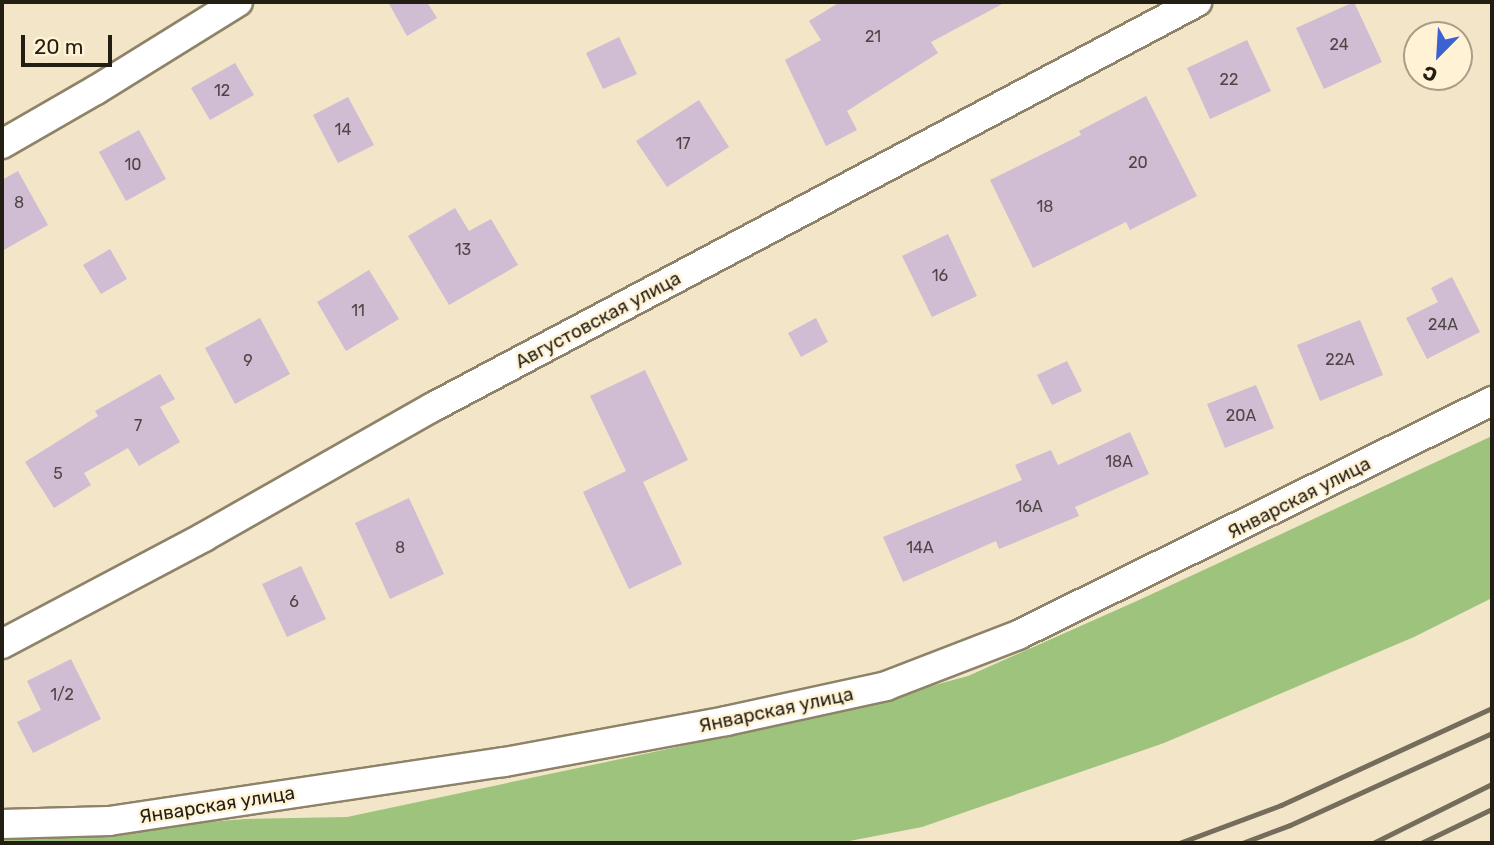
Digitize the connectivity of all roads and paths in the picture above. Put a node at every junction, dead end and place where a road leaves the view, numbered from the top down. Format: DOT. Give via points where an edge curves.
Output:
graph roads {
  1 [pos="238,2"];
  2 [pos="1197,2"];
  3 [pos="2,144"];
  4 [pos="1492,401"];
  5 [pos="2,644"];
  6 [pos="2,824"];
  1 -- 3 [label="street"];
  2 -- 5 [label="street, Августовская улица" via="433,407 204,537"];
  4 -- 6 [label="street, Январская улица" via="1018,635 886,686 505,762 109,821"];
}
